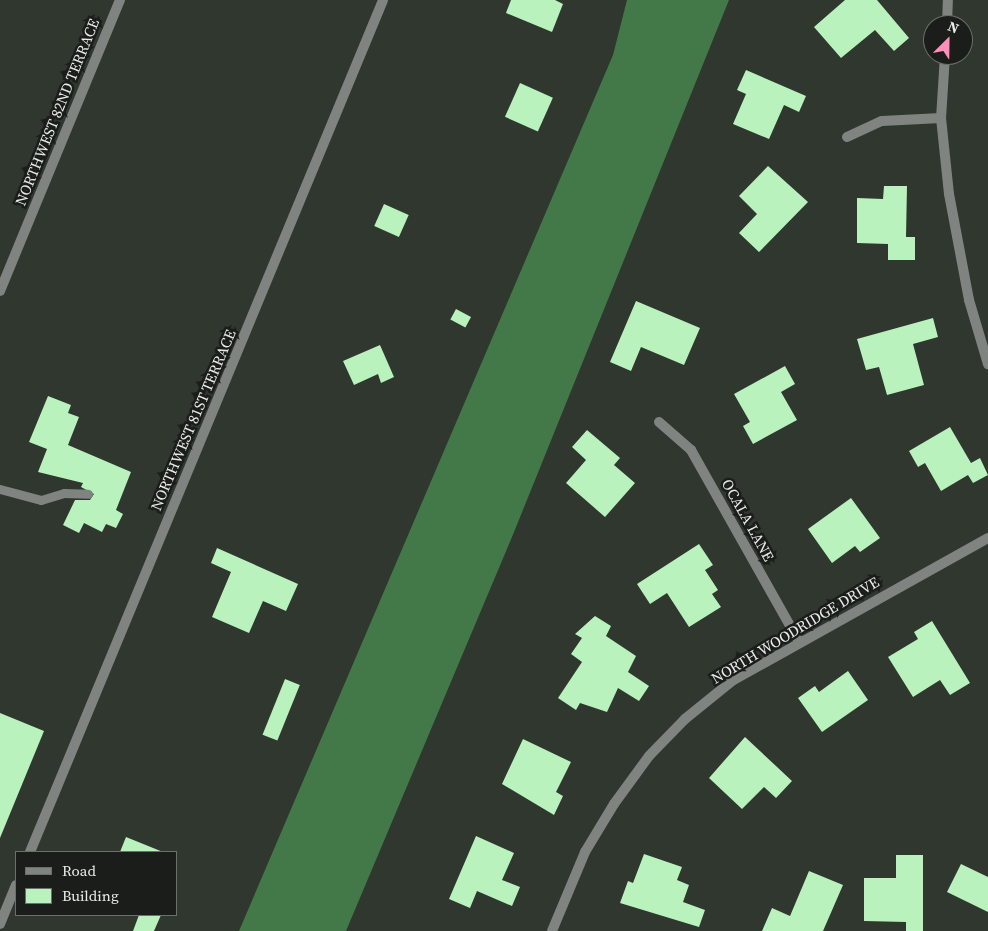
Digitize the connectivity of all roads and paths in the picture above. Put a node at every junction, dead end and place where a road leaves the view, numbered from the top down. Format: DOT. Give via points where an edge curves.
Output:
graph roads {
  1 [pos="120,0"];
  2 [pos="383,0"];
  3 [pos="948,0"];
  4 [pos="947,15"];
  5 [pos="944,65"];
  6 [pos="941,118"];
  7 [pos="848,137"];
  8 [pos="0,291"];
  9 [pos="988,364"];
  10 [pos="659,422"];
  11 [pos="0,490"];
  12 [pos="88,494"];
  13 [pos="988,538"];
  14 [pos="798,642"];
  15 [pos="30,851"];
  16 [pos="15,887"];
  17 [pos="0,924"];
  18 [pos="552,931"];
  1 -- 8 [label="street, NORTHWEST 82ND TERRACE"];
  2 -- 15 [label="street, NORTHWEST 81ST TERRACE"];
  3 -- 4 [label="street"];
  5 -- 6 [label="street"];
  6 -- 7 [label="street" via="882,121"];
  6 -- 9 [label="street" via="949,194 969,300"];
  10 -- 14 [label="street, OCALA LANE" via="691,450"];
  11 -- 12 [label="lane" via="41,500 64,493"];
  13 -- 14 [label="street, NORTH WOODRIDGE DRIVE"];
  14 -- 18 [label="street, NORTH WOODRIDGE DRIVE" via="732,681 685,719 648,756 585,852"];
  16 -- 17 [label="street"];
}
